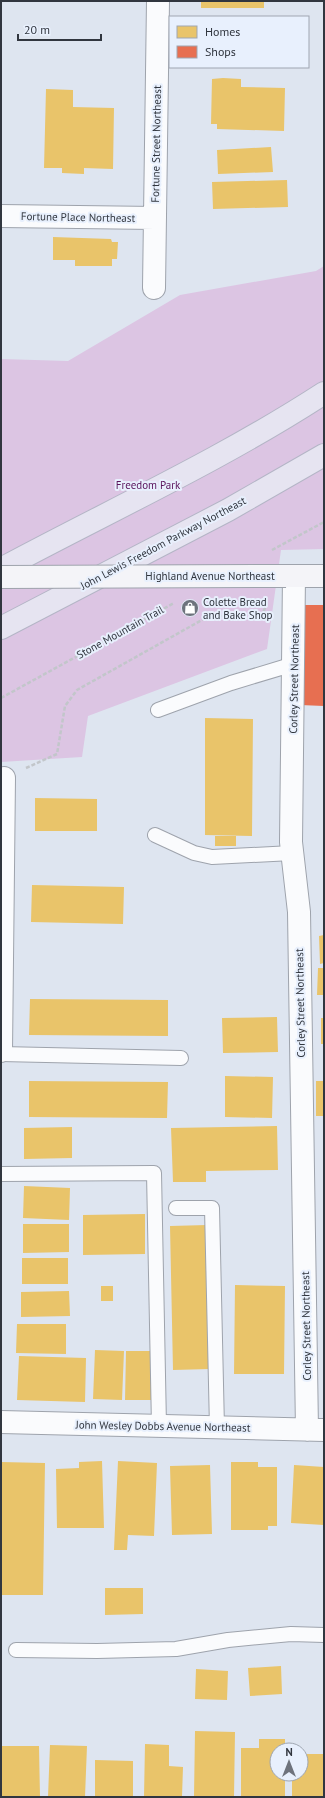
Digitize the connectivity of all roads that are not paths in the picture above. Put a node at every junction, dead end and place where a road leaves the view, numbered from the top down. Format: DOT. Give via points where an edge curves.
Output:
graph roads {
  1 [pos="158,1"];
  2 [pos="1,216"];
  3 [pos="155,218"];
  4 [pos="154,288"];
  5 [pos="324,393"];
  6 [pos="324,456"];
  7 [pos="1,569"];
  8 [pos="290,576"];
  9 [pos="324,576"];
  10 [pos="1,577"];
  11 [pos="1,628"];
  12 [pos="294,664"];
  13 [pos="158,710"];
  14 [pos="4,778"];
  15 [pos="155,835"];
  16 [pos="292,853"];
  17 [pos="1,1053"];
  18 [pos="181,1058"];
  19 [pos="1,1174"];
  20 [pos="176,1208"];
  21 [pos="1,1422"];
  22 [pos="159,1426"];
  23 [pos="217,1428"];
  24 [pos="316,1430"];
  25 [pos="324,1636"];
  26 [pos="16,1650"];
  1 -- 3 [label="street, Fortune Street Northeast"];
  2 -- 3 [label="street, Fortune Place Northeast"];
  3 -- 4 [label="street, Fortune Street Northeast"];
  5 -- 7 [label="highway" via="182,475"];
  6 -- 11 [label="highway, John Lewis Freedom Parkway Northeast" via="228,510"];
  8 -- 9 [label="main road, Highland Avenue Northeast"];
  8 -- 10 [label="main road, Highland Avenue Northeast, bridge"];
  8 -- 12 [label="street, Corley Street Northeast"];
  12 -- 13 [label="lane" via="231,683"];
  12 -- 16 [label="street, Corley Street Northeast"];
  14 -- 17 [label="street"];
  15 -- 16 [label="lane" via="194,854 212,857"];
  16 -- 24 [label="street, Corley Street Northeast" via="298,912"];
  17 -- 18 [label="lane"];
  19 -- 22 [label="lane" via="154,1173"];
  20 -- 23 [label="lane" via="212,1208"];
  21 -- 22 [label="street, John Wesley Dobbs Avenue Northeast"];
  22 -- 23 [label="street, John Wesley Dobbs Avenue Northeast"];
  23 -- 24 [label="street, John Wesley Dobbs Avenue Northeast"];
  25 -- 26 [label="lane" via="291,1634 228,1640 176,1650"];
}
